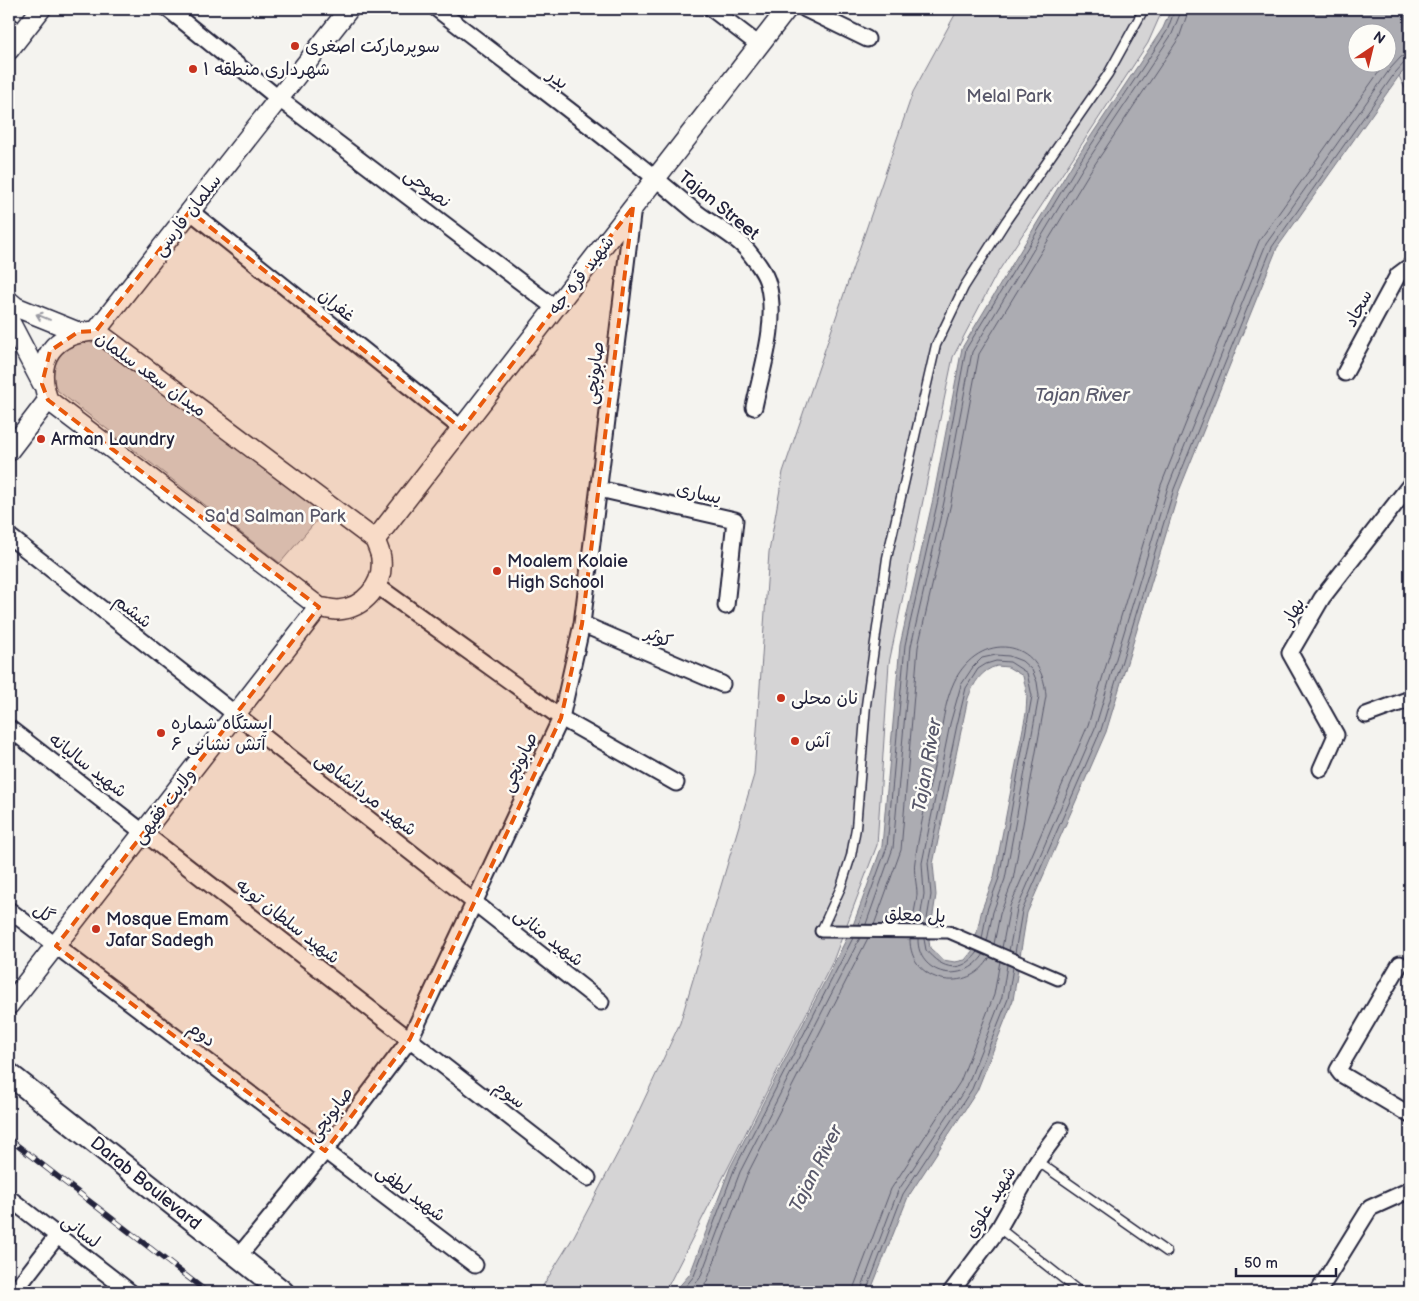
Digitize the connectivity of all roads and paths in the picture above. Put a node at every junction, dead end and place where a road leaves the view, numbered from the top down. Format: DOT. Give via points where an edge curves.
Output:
graph roads {
  1 [pos="41,9"];
  2 [pos="168,9"];
  3 [pos="349,9"];
  4 [pos="437,9"];
  5 [pos="712,9"];
  6 [pos="787,9"];
  7 [pos="805,9"];
  8 [pos="1144,9"];
  9 [pos="15,30"];
  10 [pos="867,39"];
  11 [pos="759,45"];
  12 [pos="9,50"];
  13 [pos="278,98"];
  14 [pos="656,178"];
  15 [pos="634,207"];
  16 [pos="190,211"];
  17 [pos="1410,266"];
  18 [pos="9,301"];
  19 [pos="555,308"];
  20 [pos="9,320"];
  21 [pos="87,331"];
  22 [pos="1345,373"];
  23 [pos="45,392"];
  24 [pos="754,407"];
  25 [pos="462,429"];
  26 [pos="9,451"];
  27 [pos="1410,485"];
  28 [pos="599,489"];
  29 [pos="9,536"];
  30 [pos="375,540"];
  31 [pos="376,585"];
  32 [pos="726,606"];
  33 [pos="319,607"];
  34 [pos="582,624"];
  35 [pos="722,684"];
  36 [pos="1410,698"];
  37 [pos="235,715"];
  38 [pos="1366,715"];
  39 [pos="561,718"];
  40 [pos="9,728"];
  41 [pos="1320,769"];
  42 [pos="676,783"];
  43 [pos="144,833"];
  44 [pos="474,902"];
  45 [pos="9,910"];
  46 [pos="821,932"];
  47 [pos="56,946"];
  48 [pos="1400,964"];
  49 [pos="1058,979"];
  50 [pos="601,1002"];
  51 [pos="9,1005"];
  52 [pos="410,1039"];
  53 [pos="9,1074"];
  54 [pos="1410,1115"];
  55 [pos="1060,1130"];
  56 [pos="326,1151"];
  57 [pos="1037,1161"];
  58 [pos="588,1178"];
  59 [pos="1410,1190"];
  60 [pos="9,1198"];
  61 [pos="1000,1228"];
  62 [pos="57,1236"];
  63 [pos="1167,1252"];
  64 [pos="238,1257"];
  65 [pos="475,1265"];
  66 [pos="14,1292"];
  67 [pos="130,1292"];
  68 [pos="284,1292"];
  69 [pos="951,1292"];
  70 [pos="1080,1292"];
  71 [pos="1318,1292"];
  1 -- 9 [label="street"];
  2 -- 13 [label="street, نصوحی"];
  3 -- 13 [label="street, سلمان فارسی"];
  4 -- 14 [label="street, بدر"];
  5 -- 11 [label="street"];
  6 -- 11 [label="street, شهید قره جه"];
  7 -- 10 [label="street"];
  8 -- 46 [label="lane" via="1108,74 964,287 936,345 887,558 866,705 851,856"];
  9 -- 12 [label="street"];
  11 -- 14 [label="street, شهید قره جه"];
  13 -- 16 [label="street, سلمان فارسی"];
  13 -- 19 [label="street, نصوحی"];
  14 -- 15 [label="street, شهید قره جه"];
  14 -- 24 [label="street, Tajan Street" via="701,217 748,250 768,284 772,318"];
  15 -- 19 [label="street, شهید قره جه"];
  15 -- 28 [label="street, صابونچی"];
  16 -- 21 [label="street, سلمان فارسی"];
  16 -- 25 [label="street, غفران"];
  17 -- 22 [label="street, سجاد" via="1398,275"];
  21 -- 18 [label="street, one-way" via="16,307"];
  19 -- 25 [label="street, شهید قره جه"];
  20 -- 23 [label="street"];
  21 -- 23 [label="street, میدان سعد سلمان" via="63,338 50,350 43,366"];
  21 -- 30 [label="street, میدان سعد سلمان"];
  23 -- 26 [label="street"];
  23 -- 33 [label="street"];
  25 -- 30 [label="street, شهید قره جه"];
  27 -- 41 [label="street, بهار" via="1322,598 1290,653 1336,735"];
  28 -- 32 [label="street, یساری" via="735,520"];
  28 -- 34 [label="street, صابونچی"];
  29 -- 37 [label="street, ششم"];
  30 -- 31 [label="street" via="382,558"];
  31 -- 33 [label="street" via="371,594 356,606 338,610"];
  31 -- 39 [label="street"];
  33 -- 37 [label="street, ولایت فقیهی"];
  34 -- 35 [label="street, کوثر"];
  34 -- 39 [label="street, صابونچی"];
  36 -- 38 [label="street"];
  37 -- 43 [label="street, ولایت فقیهی"];
  37 -- 44 [label="street, شهید مردانشاهی"];
  39 -- 42 [label="street"];
  39 -- 44 [label="street, صابونچی"];
  40 -- 43 [label="street, شهید سالیانه"];
  43 -- 47 [label="street, ولایت فقیهی"];
  43 -- 52 [label="street, شهید سلطان تویه"];
  44 -- 50 [label="street, شهید منانی"];
  44 -- 52 [label="street, صابونچی"];
  45 -- 47 [label="street, گل"];
  46 -- 49 [label="street, پل معلق" via="949,932"];
  47 -- 51 [label="street, ولایت فقیهی"];
  47 -- 56 [label="street, دوم"];
  48 -- 54 [label="street" via="1338,1070"];
  52 -- 56 [label="street, صابونچی"];
  52 -- 58 [label="street, سوم"];
  53 -- 64 [label="main road, Darab Boulevard"];
  55 -- 57 [label="street, شهید علوی"];
  56 -- 64 [label="street, صابونچی"];
  56 -- 65 [label="street, شهید لطفی"];
  57 -- 61 [label="street, شهید علوی"];
  57 -- 63 [label="lane"];
  59 -- 71 [label="street" via="1370,1208"];
  60 -- 62 [label="street, لسانی"];
  61 -- 69 [label="street, شهید علوی"];
  61 -- 70 [label="lane"];
  62 -- 66 [label="street"];
  62 -- 67 [label="street, لسانی"];
  64 -- 68 [label="main road, Darab Boulevard"];
}
